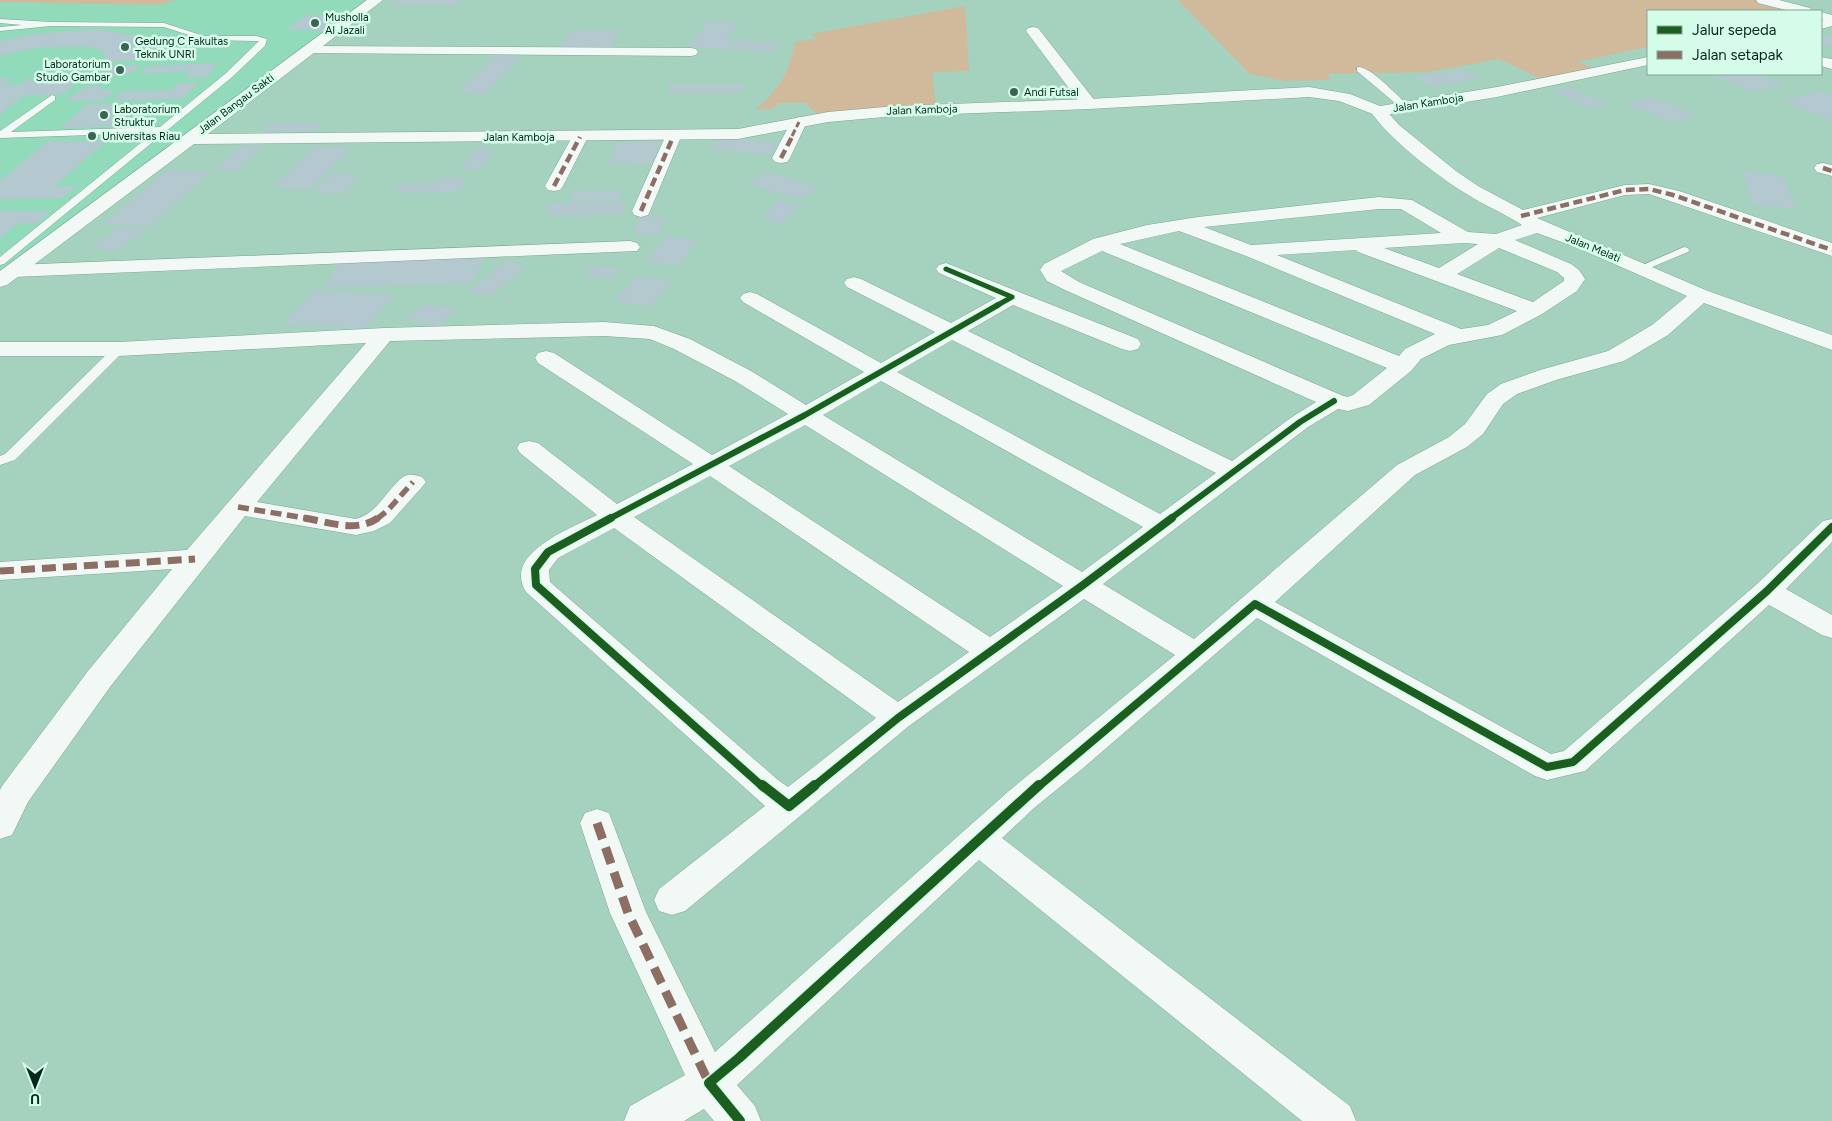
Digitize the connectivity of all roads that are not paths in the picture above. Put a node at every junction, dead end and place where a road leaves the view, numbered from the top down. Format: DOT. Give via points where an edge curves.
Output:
graph roads {
  1 [pos="376,0"];
  2 [pos="1763,0"];
  3 [pos="1801,10"];
  4 [pos="0,21"];
  5 [pos="51,24"];
  6 [pos="0,28"];
  7 [pos="1033,31"];
  8 [pos="309,50"];
  9 [pos="691,52"];
  10 [pos="1647,61"];
  11 [pos="1360,69"];
  12 [pos="52,98"];
  13 [pos="1089,104"];
  14 [pos="1404,106"];
  15 [pos="1378,111"];
  16 [pos="799,122"];
  17 [pos="161,130"];
  18 [pos="0,135"];
  19 [pos="580,137"];
  20 [pos="673,137"];
  21 [pos="190,139"];
  22 [pos="781,158"];
  23 [pos="554,186"];
  24 [pos="642,211"];
  25 [pos="1529,221"];
  26 [pos="1178,224"];
  27 [pos="1463,238"];
  28 [pos="1498,240"];
  29 [pos="1100,243"];
  30 [pos="1355,244"];
  31 [pos="630,247"];
  32 [pos="1592,247"];
  33 [pos="1684,250"];
  34 [pos="1832,250"];
  35 [pos="1249,251"];
  36 [pos="1557,265"];
  37 [pos="1641,268"];
  38 [pos="946,269"];
  39 [pos="4,271"];
  40 [pos="1440,276"];
  41 [pos="854,283"];
  42 [pos="1701,295"];
  43 [pos="1012,297"];
  44 [pos="750,298"];
  45 [pos="1535,310"];
  46 [pos="954,331"];
  47 [pos="384,336"];
  48 [pos="1458,336"];
  49 [pos="1130,344"];
  50 [pos="1832,344"];
  51 [pos="0,349"];
  52 [pos="119,349"];
  53 [pos="546,358"];
  54 [pos="1403,366"];
  55 [pos="879,371"];
  56 [pos="1334,402"];
  57 [pos="805,414"];
  58 [pos="529,448"];
  59 [pos="0,461"];
  60 [pos="711,465"];
  61 [pos="1234,472"];
  62 [pos="413,482"];
  63 [pos="238,507"];
  64 [pos="615,516"];
  65 [pos="1162,526"];
  66 [pos="1832,527"];
  67 [pos="195,559"];
  68 [pos="0,571"];
  69 [pos="1083,586"];
  70 [pos="1767,591"];
  71 [pos="1255,604"];
  72 [pos="1832,628"];
  73 [pos="990,652"];
  74 [pos="1195,654"];
  75 [pos="898,718"];
  76 [pos="789,806"];
  77 [pos="597,823"];
  78 [pos="0,825"];
  79 [pos="978,839"];
  80 [pos="672,900"];
  81 [pos="709,1083"];
  82 [pos="645,1121"];
  83 [pos="740,1121"];
  84 [pos="1335,1121"];
  1 -- 8 [label="street, Jalan Bangau Sakti"];
  2 -- 3 [label="street"];
  4 -- 5 [label="lane"];
  5 -- 6 [label="lane"];
  5 -- 17 [label="lane" via="164,26 201,38 254,37 263,40 228,76"];
  7 -- 13 [label="street"];
  8 -- 9 [label="street"];
  8 -- 21 [label="street, Jalan Bangau Sakti"];
  10 -- 14 [label="street, Jalan Kamboja" via="1497,92"];
  11 -- 14 [label="lane" via="1376,78 1389,95"];
  12 -- 18 [label="lane"];
  13 -- 15 [label="street, Jalan Kamboja" via="1309,92 1336,95"];
  13 -- 16 [label="street, Jalan Kamboja" via="896,111"];
  14 -- 15 [label="street, Jalan Kamboja"];
  15 -- 25 [label="street, Jalan Melati" via="1393,129 1450,174 1472,190"];
  16 -- 20 [label="street, Jalan Kamboja" via="738,134"];
  16 -- 22 [label="street"];
  17 -- 18 [label="lane"];
  17 -- 39 [label="lane"];
  19 -- 20 [label="street, Jalan Kamboja"];
  19 -- 21 [label="street, Jalan Kamboja"];
  19 -- 23 [label="street"];
  20 -- 24 [label="street"];
  21 -- 39 [label="street, Jalan Bangau Sakti"];
  25 -- 28 [label="street"];
  25 -- 32 [label="street, Jalan Melati"];
  25 -- 34 [label="street" via="1625,190 1649,189"];
  26 -- 27 [label="street" via="1396,202 1414,207"];
  26 -- 29 [label="street"];
  26 -- 35 [label="street"];
  27 -- 28 [label="street"];
  27 -- 30 [label="street"];
  28 -- 36 [label="street"];
  28 -- 40 [label="street"];
  29 -- 54 [label="street"];
  29 -- 56 [label="street" via="1073,254 1051,268 1051,274"];
  30 -- 35 [label="street"];
  30 -- 40 [label="street"];
  31 -- 39 [label="street"];
  32 -- 36 [label="street"];
  32 -- 37 [label="street, Jalan Melati"];
  33 -- 37 [label="lane"];
  35 -- 48 [label="street"];
  36 -- 45 [label="street" via="1574,274 1575,282"];
  37 -- 42 [label="street, Jalan Melati"];
  38 -- 43 [label="street"];
  40 -- 45 [label="street"];
  41 -- 46 [label="street"];
  42 -- 50 [label="street, Jalan Melati"];
  42 -- 71 [label="street" via="1660,330 1616,356 1509,389 1495,400 1469,433 1406,470"];
  43 -- 46 [label="street"];
  43 -- 49 [label="street"];
  44 -- 55 [label="street"];
  45 -- 48 [label="street" via="1494,330"];
  46 -- 55 [label="street"];
  46 -- 61 [label="street"];
  47 -- 52 [label="street"];
  47 -- 57 [label="street" via="604,329 654,333 743,376"];
  47 -- 63 [label="street"];
  48 -- 54 [label="street" via="1443,339 1413,354"];
  51 -- 52 [label="street"];
  52 -- 59 [label="lane" via="10,457"];
  53 -- 60 [label="street"];
  54 -- 56 [label="street" via="1361,400 1348,404"];
  55 -- 57 [label="street"];
  55 -- 65 [label="street"];
  56 -- 61 [label="street" via="1300,422"];
  57 -- 60 [label="street"];
  57 -- 69 [label="street"];
  58 -- 64 [label="street"];
  60 -- 64 [label="street"];
  60 -- 73 [label="street"];
  61 -- 65 [label="street"];
  62 -- 63 [label="street" via="376,521 356,527"];
  63 -- 67 [label="street"];
  64 -- 75 [label="street"];
  64 -- 76 [label="street" via="548,552 535,569 536,586"];
  65 -- 69 [label="street"];
  66 -- 70 [label="street"];
  67 -- 68 [label="street"];
  67 -- 78 [label="street" via="99,679 14,795"];
  69 -- 73 [label="street"];
  69 -- 74 [label="street"];
  70 -- 71 [label="street" via="1572,762 1547,767"];
  70 -- 72 [label="street"];
  71 -- 74 [label="street"];
  73 -- 75 [label="street"];
  74 -- 79 [label="street"];
  75 -- 76 [label="street"];
  76 -- 80 [label="street"];
  77 -- 81 [label="street" via="628,913"];
  79 -- 81 [label="street"];
  79 -- 84 [label="street"];
  81 -- 82 [label="street"];
  81 -- 83 [label="street"];
}
